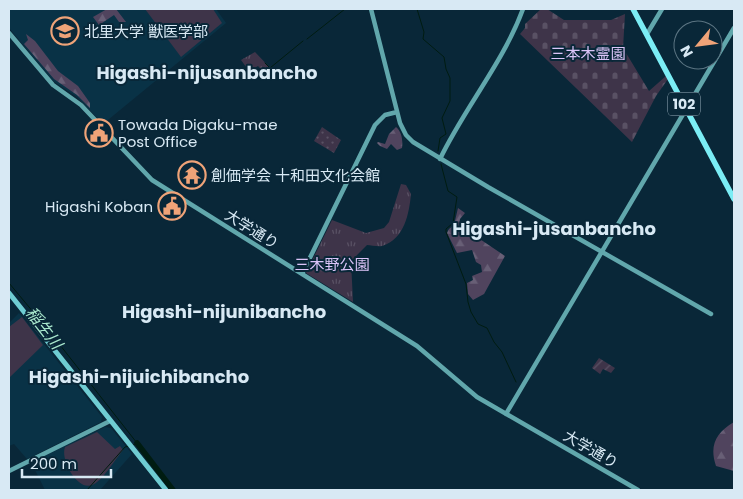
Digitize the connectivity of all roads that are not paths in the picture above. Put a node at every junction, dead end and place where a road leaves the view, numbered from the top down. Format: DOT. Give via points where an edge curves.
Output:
graph roads {
  1 [pos="371,9"];
  2 [pos="524,9"];
  3 [pos="633,9"];
  4 [pos="662,9"];
  5 [pos="734,28"];
  6 [pos="9,33"];
  7 [pos="647,34"];
  8 [pos="687,108"];
  9 [pos="397,112"];
  10 [pos="440,159"];
  11 [pos="734,199"];
  12 [pos="602,252"];
  13 [pos="302,274"];
  14 [pos="9,293"];
  15 [pos="711,314"];
  16 [pos="506,414"];
  17 [pos="110,421"];
  18 [pos="9,471"];
  19 [pos="166,490"];
  20 [pos="638,490"];
  1 -- 9 [label="street"];
  2 -- 10 [label="street" via="507,45"];
  3 -- 7 [label="highway, 102"];
  4 -- 7 [label="street"];
  5 -- 8 [label="street"];
  6 -- 13 [label="street, 大学通り" via="53,85 80,105 152,180"];
  7 -- 8 [label="highway, 102"];
  8 -- 11 [label="highway, 102"];
  8 -- 12 [label="street"];
  9 -- 10 [label="street" via="406,135"];
  9 -- 13 [label="street" via="386,115 374,125"];
  10 -- 12 [label="street"];
  12 -- 15 [label="street"];
  12 -- 16 [label="street"];
  13 -- 16 [label="street, 大学通り" via="417,346 477,397"];
  14 -- 17 [label="main road"];
  16 -- 20 [label="street, 大学通り"];
  17 -- 18 [label="street"];
  17 -- 19 [label="main road"];
}
